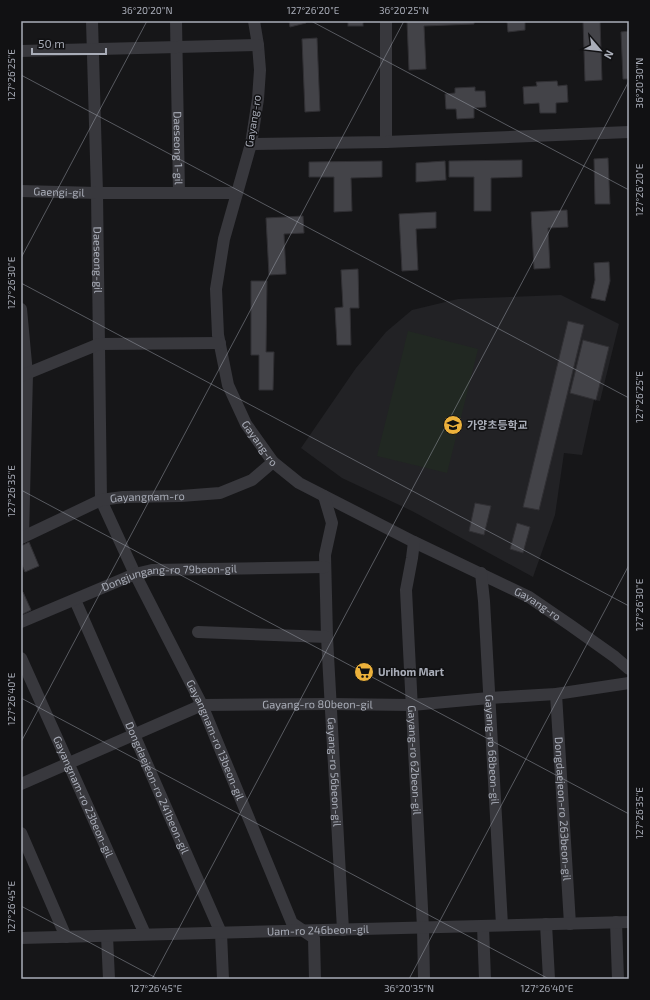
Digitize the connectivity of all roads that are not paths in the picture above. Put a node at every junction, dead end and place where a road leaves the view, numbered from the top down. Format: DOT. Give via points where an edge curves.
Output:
graph roads {
  1 [pos="92,21"];
  2 [pos="176,21"];
  3 [pos="254,21"];
  4 [pos="386,21"];
  5 [pos="258,45"];
  6 [pos="177,47"];
  7 [pos="93,49"];
  8 [pos="21,52"];
  9 [pos="629,132"];
  10 [pos="386,142"];
  11 [pos="251,144"];
  12 [pos="21,191"];
  13 [pos="97,193"];
  14 [pos="179,193"];
  15 [pos="237,193"];
  16 [pos="21,309"];
  17 [pos="220,343"];
  18 [pos="99,344"];
  19 [pos="24,375"];
  20 [pos="273,462"];
  21 [pos="324,496"];
  22 [pos="101,500"];
  23 [pos="22,538"];
  24 [pos="414,542"];
  25 [pos="325,567"];
  26 [pos="481,573"];
  27 [pos="135,574"];
  28 [pos="75,600"];
  29 [pos="21,622"];
  30 [pos="198,632"];
  31 [pos="327,637"];
  32 [pos="614,657"];
  33 [pos="21,658"];
  34 [pos="629,660"];
  35 [pos="629,669"];
  36 [pos="629,683"];
  37 [pos="556,694"];
  38 [pos="489,698"];
  39 [pos="330,704"];
  40 [pos="202,705"];
  41 [pos="412,705"];
  42 [pos="135,734"];
  43 [pos="68,763"];
  44 [pos="21,784"];
  45 [pos="21,834"];
  46 [pos="616,922"];
  47 [pos="629,922"];
  48 [pos="546,924"];
  49 [pos="570,924"];
  50 [pos="502,925"];
  51 [pos="483,926"];
  52 [pos="423,928"];
  53 [pos="343,930"];
  54 [pos="305,931"];
  55 [pos="221,933"];
  56 [pos="146,934"];
  57 [pos="107,936"];
  58 [pos="66,937"];
  59 [pos="21,938"];
  60 [pos="109,979"];
  61 [pos="223,979"];
  62 [pos="315,979"];
  63 [pos="424,979"];
  64 [pos="485,979"];
  65 [pos="549,979"];
  66 [pos="618,979"];
  1 -- 7 [label="street, Daeseong-gil"];
  2 -- 6 [label="street, Daeseong 1-gil"];
  3 -- 5 [label="street, Gayang-ro"];
  4 -- 10 [label="street"];
  5 -- 6 [label="street"];
  5 -- 11 [label="street, Gayang-ro" via="258,100"];
  6 -- 7 [label="street"];
  6 -- 14 [label="street, Daeseong 1-gil"];
  7 -- 8 [label="street"];
  7 -- 13 [label="street, Daeseong-gil"];
  9 -- 10 [label="street"];
  10 -- 11 [label="street"];
  11 -- 15 [label="street, Gayang-ro"];
  12 -- 13 [label="street, Gaengi-gil"];
  13 -- 14 [label="street, Daeseong 1-gil"];
  13 -- 18 [label="street, Daeseong-gil"];
  14 -- 15 [label="street"];
  15 -- 17 [label="street, Gayang-ro" via="224,239 216,288"];
  16 -- 19 [label="street"];
  17 -- 18 [label="street"];
  17 -- 20 [label="street, Gayang-ro" via="228,385 246,424"];
  18 -- 19 [label="street"];
  18 -- 22 [label="street, Daeseong-gil"];
  19 -- 23 [label="street"];
  20 -- 21 [label="street, Gayang-ro" via="299,483"];
  20 -- 22 [label="street, Gayangnam-ro" via="252,480 220,493"];
  21 -- 24 [label="street, Gayang-ro"];
  21 -- 25 [label="street, Gayang-ro 56beon-gil" via="332,523"];
  22 -- 23 [label="street, Gayangnam-ro"];
  22 -- 27 [label="street, Gayangnam-ro 13beon-gil"];
  24 -- 26 [label="street, Gayang-ro"];
  24 -- 41 [label="street, Gayang-ro 62beon-gil" via="406,590"];
  25 -- 27 [label="street, Dongjungang-ro 79beon-gil" via="152,570"];
  25 -- 31 [label="street, Gayang-ro 56beon-gil"];
  26 -- 32 [label="street, Gayang-ro" via="529,597"];
  26 -- 38 [label="street, Gayang-ro 68beon-gil"];
  27 -- 28 [label="street, Dongjungang-ro 79beon-gil"];
  27 -- 40 [label="street, Gayangnam-ro 13beon-gil"];
  28 -- 29 [label="street, Dongjungang-ro 79beon-gil"];
  28 -- 42 [label="street, Dongdaejeon-ro 241beon-gil"];
  30 -- 31 [label="street"];
  31 -- 39 [label="street, Gayang-ro 56beon-gil"];
  32 -- 34 [label="street"];
  32 -- 35 [label="street, Gayang-ro"];
  33 -- 43 [label="street, Gayangnam-ro 23beon-gil"];
  36 -- 37 [label="street, Gayang-ro 80beon-gil"];
  37 -- 38 [label="street, Gayang-ro 80beon-gil"];
  37 -- 49 [label="street, Dongdaejeon-ro 263beon-gil"];
  38 -- 41 [label="street, Gayang-ro 80beon-gil"];
  38 -- 50 [label="street, Gayang-ro 68beon-gil"];
  39 -- 40 [label="street, Gayang-ro 80beon-gil"];
  39 -- 41 [label="street, Gayang-ro 80beon-gil"];
  39 -- 53 [label="street, Gayang-ro 56beon-gil"];
  40 -- 42 [label="street, Gayang-ro 80beon-gil"];
  40 -- 54 [label="street, Gayangnam-ro 13beon-gil" via="292,923"];
  41 -- 52 [label="street, Gayang-ro 62beon-gil"];
  42 -- 43 [label="street, Gayang-ro 80beon-gil"];
  42 -- 55 [label="street, Dongdaejeon-ro 241beon-gil"];
  43 -- 44 [label="street, Gayang-ro 80beon-gil"];
  43 -- 56 [label="street, Gayangnam-ro 23beon-gil"];
  45 -- 58 [label="street"];
  46 -- 47 [label="street, Uam-ro 246beon-gil"];
  46 -- 49 [label="street, Uam-ro 246beon-gil"];
  46 -- 66 [label="street"];
  48 -- 49 [label="street, Uam-ro 246beon-gil"];
  48 -- 50 [label="street, Uam-ro 246beon-gil"];
  48 -- 65 [label="street"];
  50 -- 51 [label="street, Uam-ro 246beon-gil"];
  51 -- 52 [label="street, Uam-ro 246beon-gil"];
  51 -- 64 [label="street"];
  52 -- 53 [label="street, Uam-ro 246beon-gil"];
  52 -- 63 [label="street, Gayang-ro 62beon-gil"];
  53 -- 54 [label="street, Uam-ro 246beon-gil"];
  54 -- 55 [label="street, Uam-ro 246beon-gil"];
  54 -- 62 [label="street, Gayangnam-ro 13beon-gil" via="314,938"];
  55 -- 56 [label="street, Uam-ro 246beon-gil"];
  55 -- 61 [label="street, Dongdaejeon-ro 241beon-gil"];
  56 -- 57 [label="street, Uam-ro 246beon-gil"];
  57 -- 58 [label="street, Uam-ro 246beon-gil"];
  57 -- 60 [label="street"];
  58 -- 59 [label="street, Uam-ro 246beon-gil"];
}
